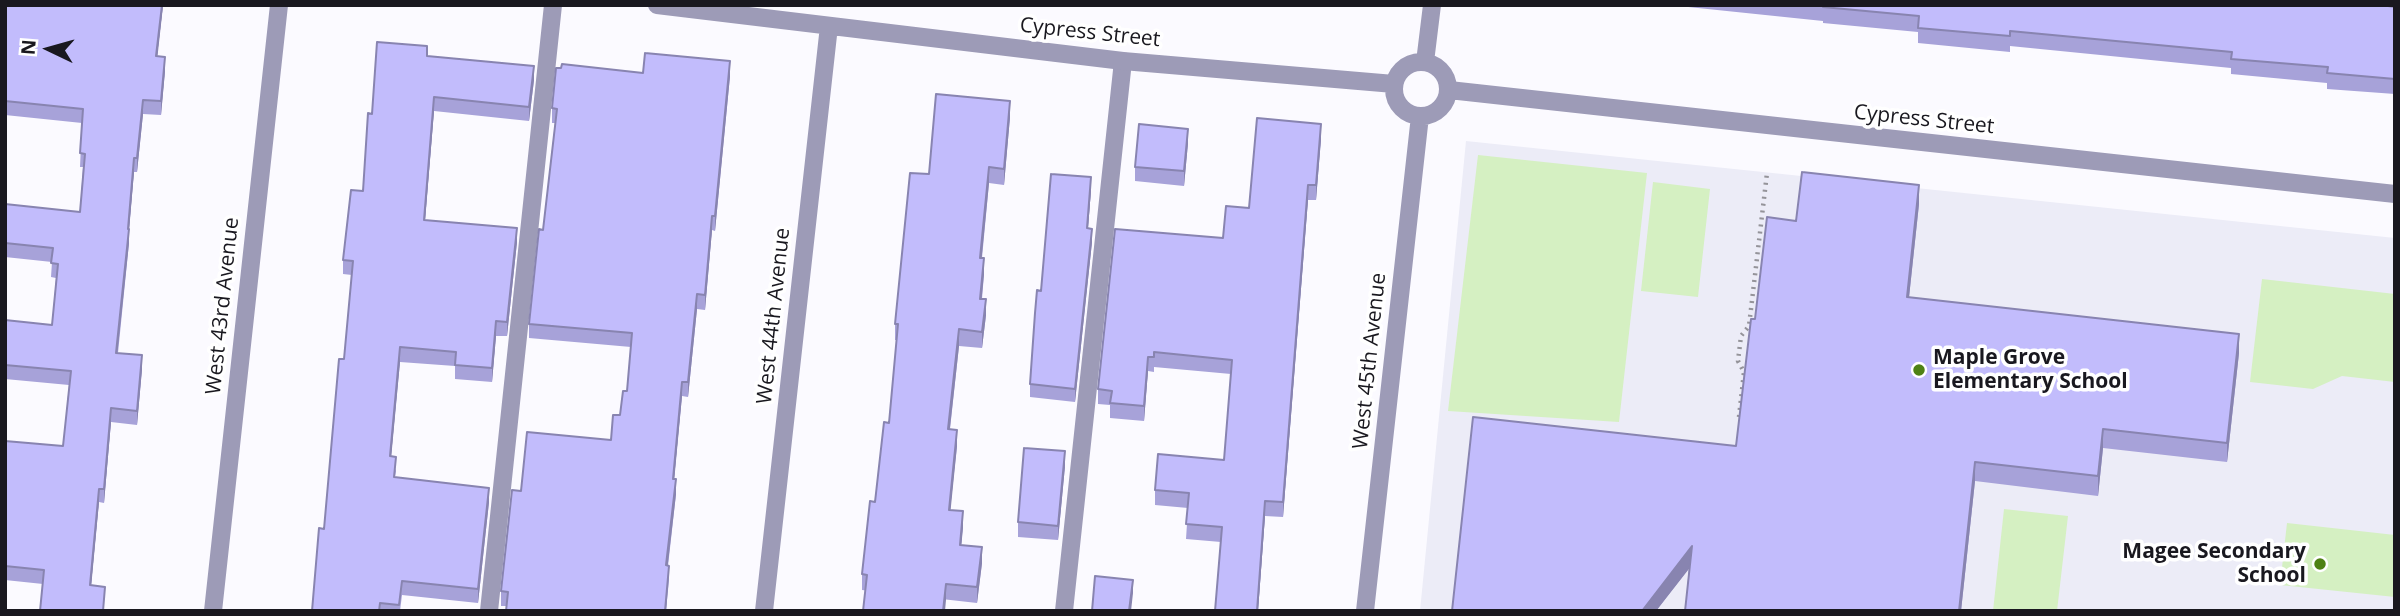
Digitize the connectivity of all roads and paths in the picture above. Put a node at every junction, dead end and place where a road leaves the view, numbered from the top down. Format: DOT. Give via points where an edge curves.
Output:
graph roads {
  1 [pos="279,5"];
  2 [pos="553,5"];
  3 [pos="657,5"];
  4 [pos="1432,5"];
  5 [pos="829,26"];
  6 [pos="1123,61"];
  7 [pos="1425,62"];
  8 [pos="1394,84"];
  9 [pos="1449,90"];
  10 [pos="1420,116"];
  11 [pos="1767,173"];
  12 [pos="2395,194"];
  13 [pos="1739,417"];
  14 [pos="213,611"];
  15 [pos="489,611"];
  16 [pos="764,611"];
  17 [pos="1064,611"];
  18 [pos="1365,611"];
  1 -- 14 [label="street, West 43rd Avenue"];
  2 -- 15 [label="street"];
  3 -- 5 [label="street, Cypress Street"];
  4 -- 7 [label="street"];
  5 -- 6 [label="street, Cypress Street"];
  5 -- 16 [label="street, West 44th Avenue"];
  6 -- 8 [label="street, Cypress Street"];
  6 -- 17 [label="street"];
  7 -- 8 [label="street" via="1409,64"];
  7 -- 9 [label="street" via="1439,68"];
  8 -- 10 [label="street" via="1398,102"];
  9 -- 10 [label="street" via="1436,111"];
  9 -- 12 [label="street, Cypress Street"];
  10 -- 18 [label="street, West 45th Avenue"];
  11 -- 13 [label="path" via="1749,326 1741,336 1738,361 1744,372"];
}
